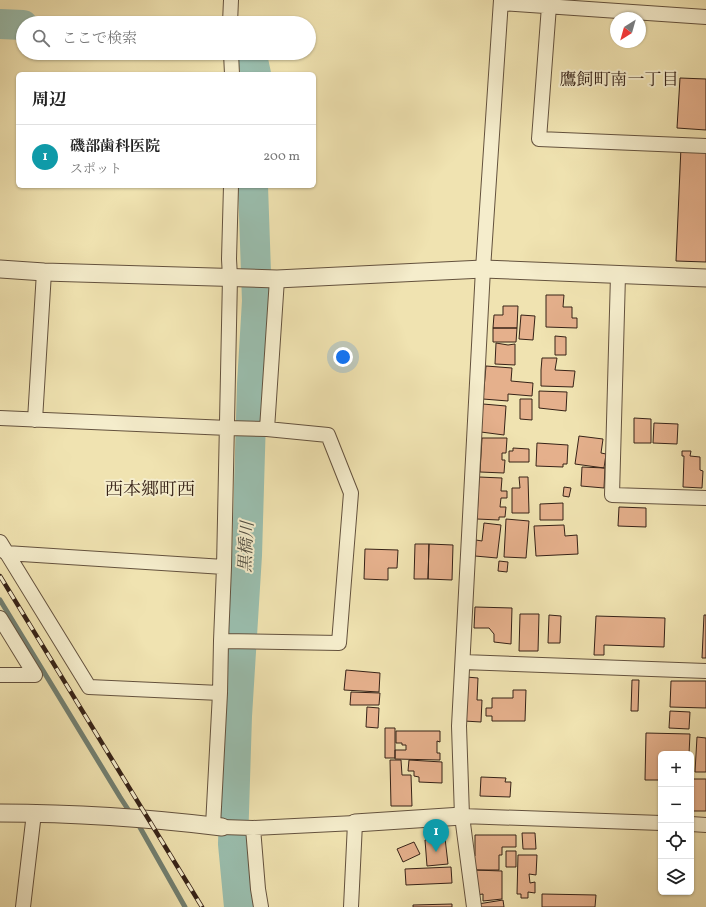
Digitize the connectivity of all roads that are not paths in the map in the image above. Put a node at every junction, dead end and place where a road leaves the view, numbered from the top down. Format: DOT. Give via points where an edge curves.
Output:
graph roads {
  1 [pos="231,0"];
  2 [pos="501,1"];
  3 [pos="549,6"];
  4 [pos="230,16"];
  5 [pos="706,17"];
  6 [pos="231,60"];
  7 [pos="232,72"];
  8 [pos="706,146"];
  9 [pos="231,188"];
  10 [pos="0,269"];
  11 [pos="483,269"];
  12 [pos="44,272"];
  13 [pos="618,275"];
  14 [pos="230,277"];
  15 [pos="706,278"];
  16 [pos="277,279"];
  17 [pos="0,418"];
  18 [pos="35,420"];
  19 [pos="228,428"];
  20 [pos="267,429"];
  21 [pos="706,498"];
  22 [pos="3,548"];
  23 [pos="224,567"];
  24 [pos="0,618"];
  25 [pos="221,641"];
  26 [pos="463,662"];
  27 [pos="706,671"];
  28 [pos="0,675"];
  29 [pos="220,693"];
  30 [pos="0,813"];
  31 [pos="34,813"];
  32 [pos="462,816"];
  33 [pos="355,823"];
  34 [pos="658,823"];
  35 [pos="694,824"];
  36 [pos="706,825"];
  37 [pos="218,826"];
  38 [pos="248,828"];
  39 [pos="23,907"];
  40 [pos="261,907"];
  41 [pos="351,907"];
  42 [pos="474,907"];
  1 -- 4 [label="street"];
  2 -- 3 [label="street"];
  2 -- 11 [label="street"];
  3 -- 5 [label="street"];
  3 -- 8 [label="street" via="539,138"];
  6 -- 7 [label="street"];
  9 -- 14 [label="street"];
  10 -- 12 [label="street"];
  11 -- 13 [label="street"];
  11 -- 16 [label="street"];
  11 -- 26 [label="street"];
  12 -- 14 [label="street"];
  12 -- 18 [label="street"];
  13 -- 15 [label="street"];
  13 -- 21 [label="street" via="612,495"];
  14 -- 16 [label="street"];
  14 -- 19 [label="street"];
  16 -- 20 [label="street"];
  17 -- 18 [label="street"];
  18 -- 19 [label="street"];
  19 -- 20 [label="street"];
  19 -- 23 [label="street"];
  20 -- 25 [label="street" via="328,435 351,493 339,643"];
  22 -- 23 [label="street"];
  22 -- 29 [label="street" via="89,687"];
  23 -- 25 [label="street"];
  24 -- 28 [label="street" via="35,675"];
  25 -- 29 [label="street"];
  26 -- 27 [label="street"];
  26 -- 32 [label="street" via="459,726"];
  29 -- 37 [label="street"];
  30 -- 31 [label="street"];
  31 -- 37 [label="street" via="148,819"];
  31 -- 39 [label="street"];
  32 -- 33 [label="street"];
  32 -- 34 [label="street"];
  32 -- 42 [label="street"];
  33 -- 38 [label="street"];
  33 -- 41 [label="street"];
  35 -- 36 [label="street"];
  37 -- 38 [label="street"];
  38 -- 40 [label="street"];
}
